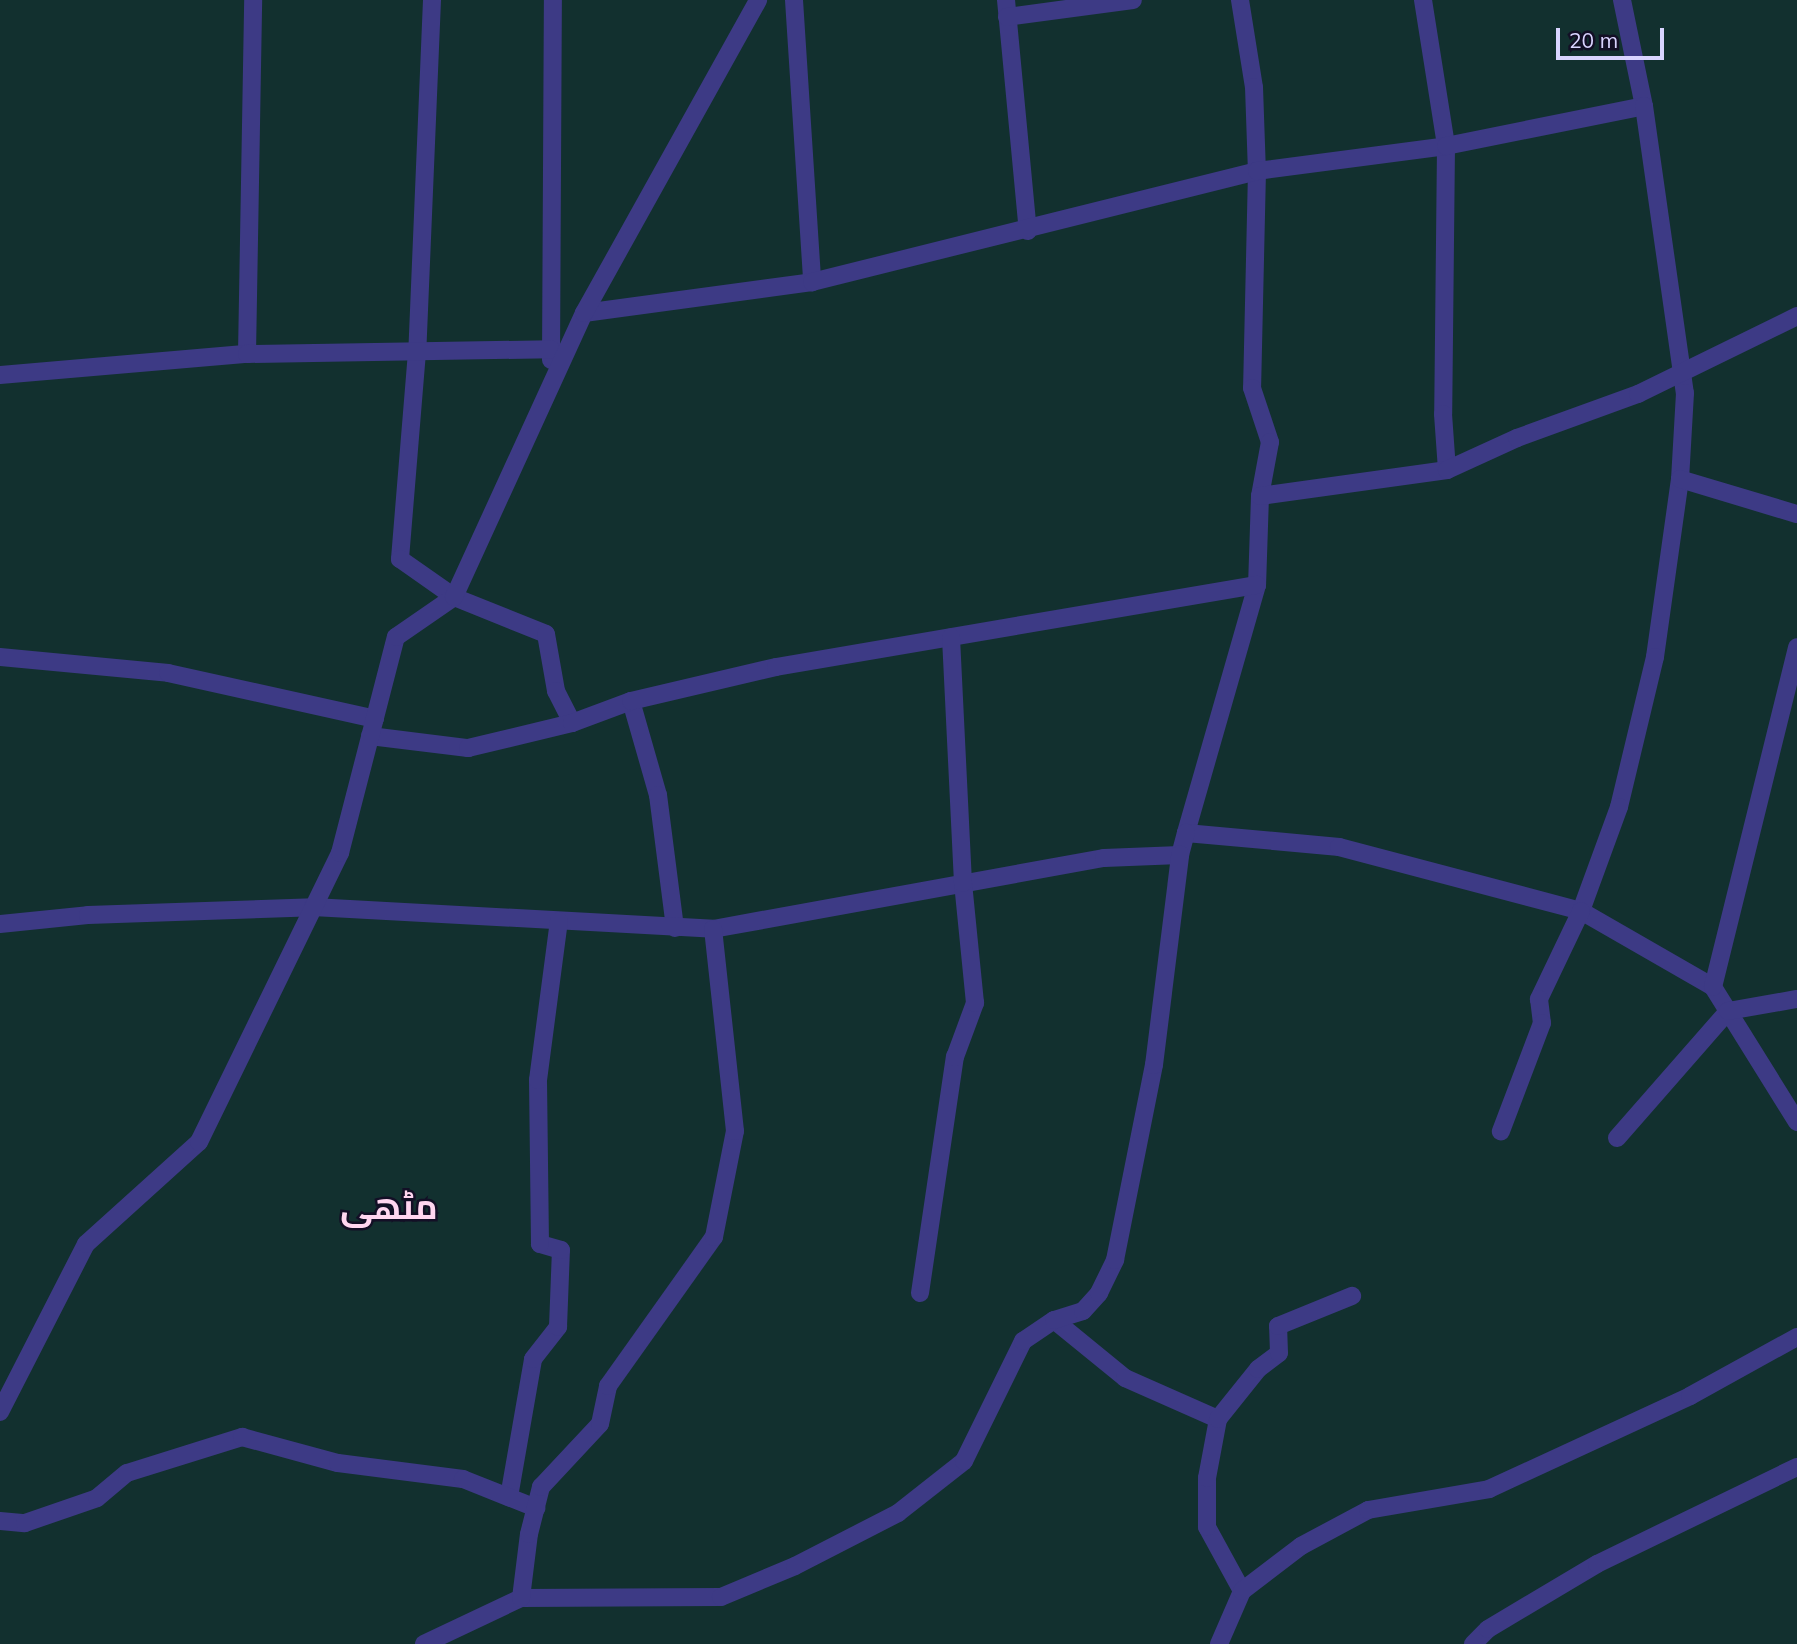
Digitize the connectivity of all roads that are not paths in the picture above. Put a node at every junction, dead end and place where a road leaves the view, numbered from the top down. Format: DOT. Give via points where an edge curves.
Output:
graph roads {
  1 [pos="253,0"];
  2 [pos="432,0"];
  3 [pos="553,0"];
  4 [pos="758,0"];
  5 [pos="794,0"];
  6 [pos="1133,0"];
  7 [pos="1240,0"];
  8 [pos="1423,0"];
  9 [pos="1622,0"];
  10 [pos="1007,9"];
  11 [pos="1644,106"];
  12 [pos="1446,146"];
  13 [pos="1257,171"];
  14 [pos="1028,231"];
  15 [pos="812,282"];
  16 [pos="584,313"];
  17 [pos="1797,316"];
  18 [pos="551,349"];
  19 [pos="417,352"];
  20 [pos="247,354"];
  21 [pos="1682,373"];
  22 [pos="0,375"];
  23 [pos="551,385"];
  24 [pos="1447,470"];
  25 [pos="1680,479"];
  26 [pos="1260,496"];
  27 [pos="1797,514"];
  28 [pos="1257,585"];
  29 [pos="454,597"];
  30 [pos="951,637"];
  31 [pos="1797,647"];
  32 [pos="0,657"];
  33 [pos="631,701"];
  34 [pos="572,723"];
  35 [pos="373,727"];
  36 [pos="1186,833"];
  37 [pos="1180,855"];
  38 [pos="963,883"];
  39 [pos="313,907"];
  40 [pos="1581,911"];
  41 [pos="559,921"];
  42 [pos="0,924"];
  43 [pos="675,928"];
  44 [pos="713,929"];
  45 [pos="1713,987"];
  46 [pos="1797,999"];
  47 [pos="1728,1011"];
  48 [pos="1797,1122"];
  49 [pos="1501,1131"];
  50 [pos="1617,1138"];
  51 [pos="920,1293"];
  52 [pos="1352,1296"];
  53 [pos="1054,1320"];
  54 [pos="1797,1337"];
  55 [pos="0,1412"];
  56 [pos="1218,1419"];
  57 [pos="1797,1467"];
  58 [pos="509,1497"];
  59 [pos="536,1508"];
  60 [pos="0,1521"];
  61 [pos="1242,1591"];
  62 [pos="521,1598"];
  63 [pos="425,1644"];
  64 [pos="1219,1644"];
  65 [pos="1473,1644"];
  1 -- 20 [label="street"];
  2 -- 19 [label="street"];
  3 -- 18 [label="street"];
  4 -- 16 [label="street"];
  5 -- 15 [label="street"];
  6 -- 10 [label="street"];
  7 -- 13 [label="street" via="1254,87"];
  8 -- 12 [label="street"];
  9 -- 11 [label="street"];
  10 -- 14 [label="street"];
  11 -- 12 [label="street"];
  11 -- 21 [label="street"];
  12 -- 13 [label="street"];
  12 -- 24 [label="street" via="1443,414"];
  13 -- 14 [label="street"];
  13 -- 26 [label="street" via="1252,388 1270,442"];
  14 -- 15 [label="street"];
  15 -- 16 [label="street"];
  16 -- 23 [label="street"];
  17 -- 21 [label="street"];
  18 -- 19 [label="street"];
  18 -- 23 [label="street"];
  19 -- 20 [label="street"];
  19 -- 29 [label="street" via="400,559"];
  20 -- 22 [label="street"];
  21 -- 24 [label="street"];
  21 -- 25 [label="street"];
  23 -- 29 [label="street"];
  24 -- 26 [label="street"];
  25 -- 27 [label="street"];
  25 -- 40 [label="street" via="1655,657 1619,807"];
  26 -- 28 [label="street"];
  28 -- 30 [label="street"];
  28 -- 36 [label="street"];
  29 -- 34 [label="street" via="546,634 556,691"];
  29 -- 35 [label="street" via="396,637"];
  30 -- 33 [label="street" via="776,667"];
  30 -- 38 [label="street"];
  31 -- 45 [label="street"];
  32 -- 35 [label="street" via="168,673"];
  33 -- 34 [label="street"];
  33 -- 43 [label="street" via="658,795"];
  34 -- 35 [label="street" via="468,748"];
  35 -- 39 [label="street" via="340,853"];
  36 -- 37 [label="street"];
  36 -- 40 [label="street" via="1339,847"];
  37 -- 38 [label="street" via="1104,858"];
  37 -- 53 [label="street" via="1154,1065 1115,1260 1099,1293 1083,1311"];
  38 -- 44 [label="street"];
  38 -- 51 [label="street" via="975,1003 955,1058"];
  39 -- 41 [label="street"];
  39 -- 42 [label="street" via="88,915"];
  39 -- 55 [label="street" via="199,1142 86,1244"];
  40 -- 45 [label="street"];
  40 -- 49 [label="street" via="1539,999 1542,1024"];
  41 -- 43 [label="street"];
  41 -- 58 [label="street" via="538,1080 540,1244 561,1250 558,1326 533,1359"];
  43 -- 44 [label="street"];
  44 -- 59 [label="street" via="735,1131 714,1237 608,1386 600,1424 541,1487"];
  45 -- 47 [label="street"];
  46 -- 47 [label="street"];
  47 -- 48 [label="street"];
  47 -- 50 [label="street"];
  52 -- 56 [label="street" via="1278,1326 1279,1353 1258,1369"];
  53 -- 56 [label="street" via="1125,1378"];
  53 -- 62 [label="street" via="1023,1341 964,1461 898,1513 796,1566 721,1597"];
  54 -- 61 [label="street" via="1690,1396 1489,1489 1368,1510 1301,1546"];
  56 -- 61 [label="street" via="1207,1478 1207,1527"];
  57 -- 65 [label="street" via="1597,1564 1488,1629"];
  58 -- 59 [label="street"];
  58 -- 60 [label="street" via="463,1479 338,1463 242,1437 127,1473 97,1498 24,1522"];
  59 -- 62 [label="street"];
  61 -- 64 [label="street"];
  62 -- 63 [label="street"];
}
